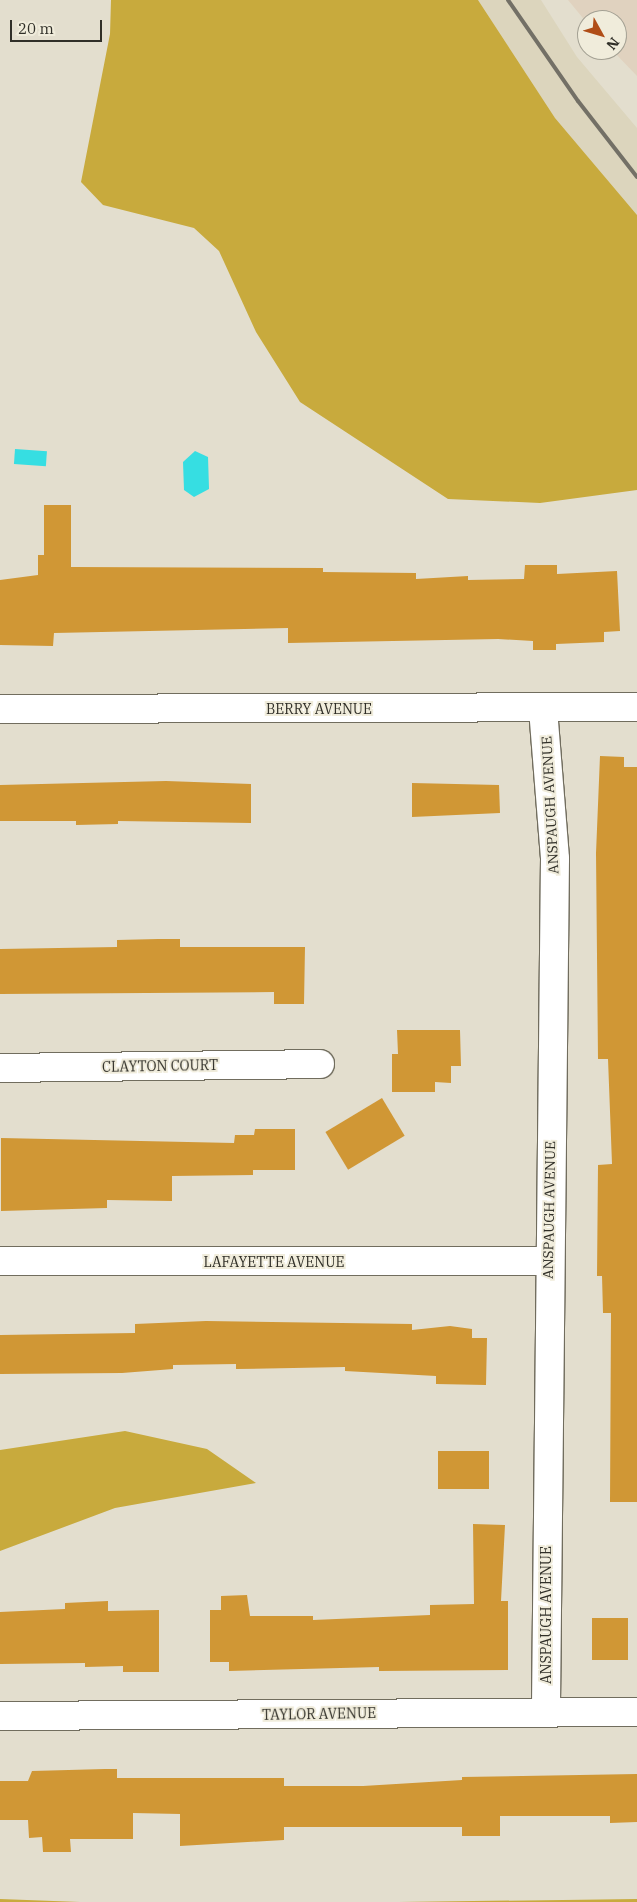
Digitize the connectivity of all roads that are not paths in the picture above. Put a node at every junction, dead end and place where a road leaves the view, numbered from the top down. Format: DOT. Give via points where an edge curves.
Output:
graph roads {
  1 [pos="637,707"];
  2 [pos="0,709"];
  3 [pos="543,709"];
  4 [pos="320,1064"];
  5 [pos="0,1068"];
  6 [pos="0,1261"];
  7 [pos="548,1261"];
  8 [pos="546,1711"];
  9 [pos="637,1712"];
  10 [pos="0,1716"];
  1 -- 3 [label="street, BERRY AVENUE"];
  2 -- 3 [label="street, BERRY AVENUE"];
  3 -- 7 [label="street, ANSPAUGH AVENUE" via="556,859"];
  4 -- 5 [label="street, CLAYTON COURT"];
  6 -- 7 [label="street, LAFAYETTE AVENUE"];
  7 -- 8 [label="street, ANSPAUGH AVENUE"];
  8 -- 9 [label="street, TAYLOR AVENUE"];
  8 -- 10 [label="street, TAYLOR AVENUE"];
}
